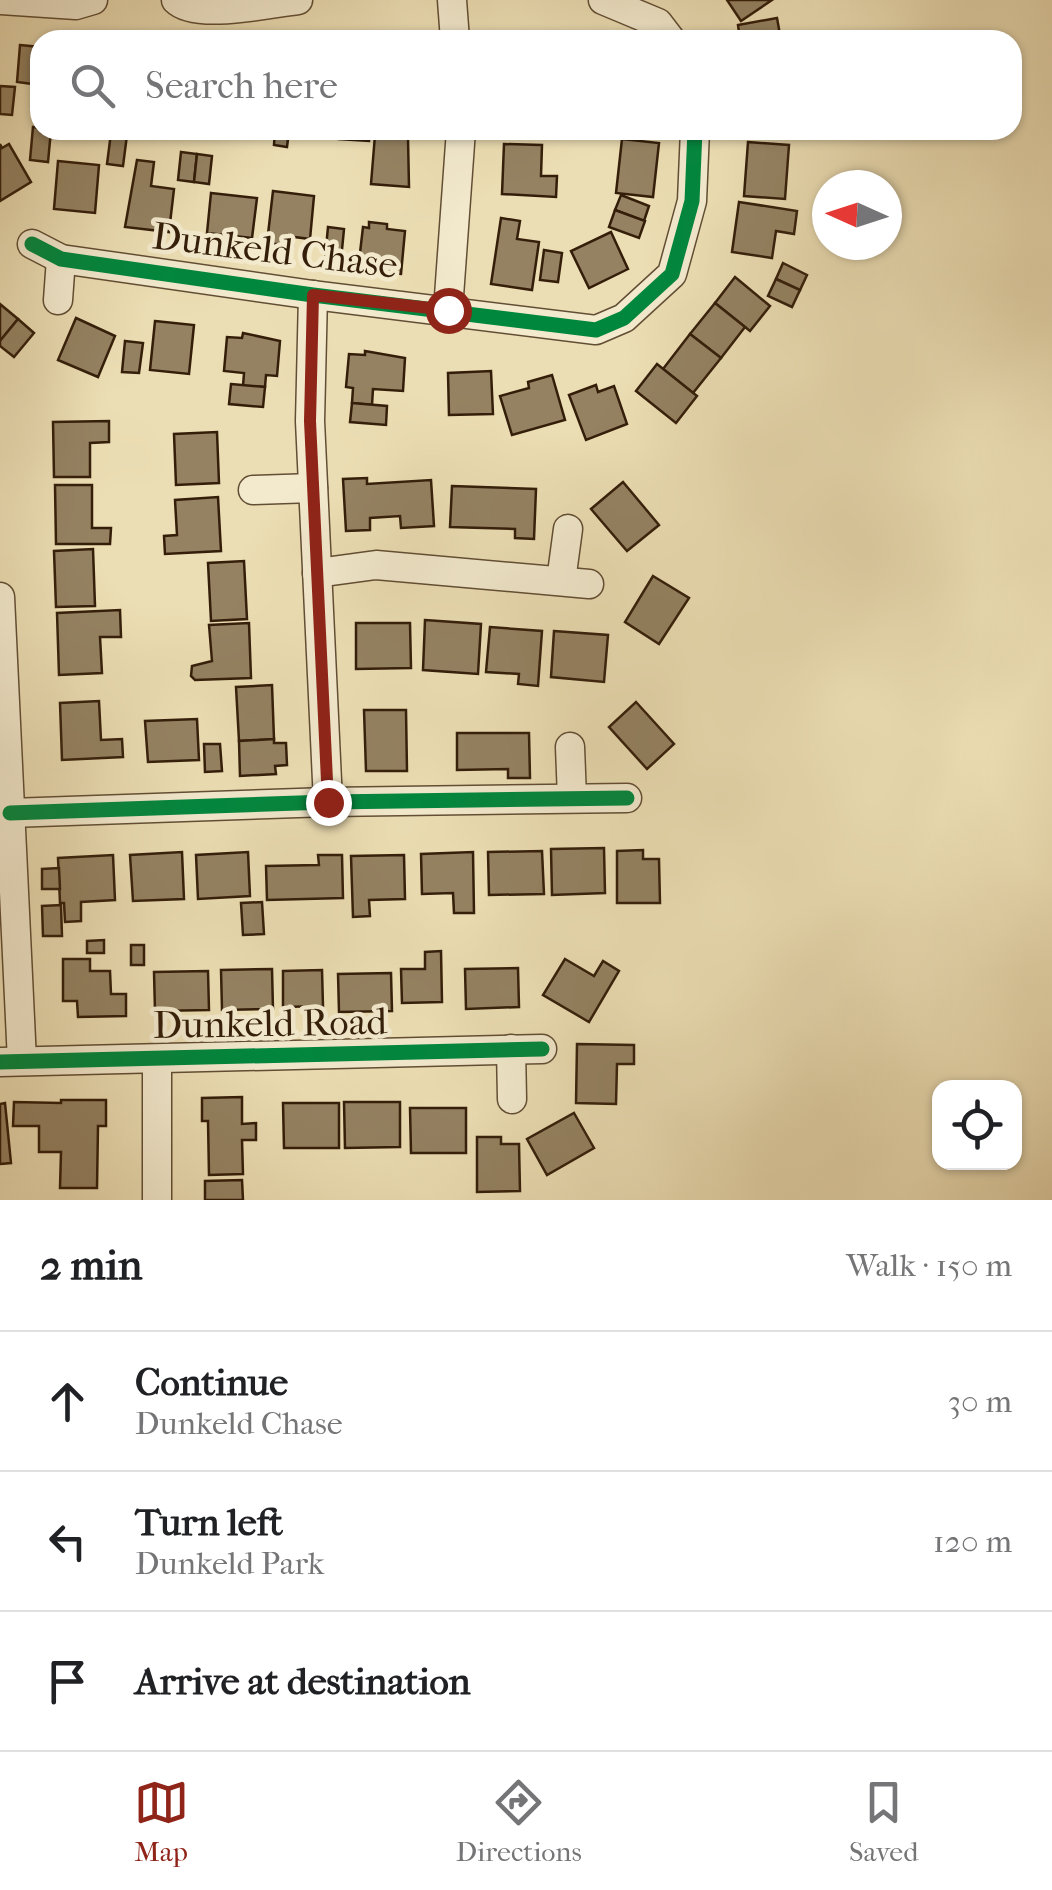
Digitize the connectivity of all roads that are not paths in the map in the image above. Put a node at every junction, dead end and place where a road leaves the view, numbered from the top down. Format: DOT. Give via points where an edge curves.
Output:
graph roads {
  1 [pos="0,0"];
  2 [pos="93,0"];
  3 [pos="176,0"];
  4 [pos="298,0"];
  5 [pos="452,0"];
  6 [pos="603,0"];
  7 [pos="455,30"];
  8 [pos="663,30"];
  9 [pos="460,140"];
  10 [pos="695,140"];
  11 [pos="32,244"];
  12 [pos="61,259"];
  13 [pos="313,295"];
  14 [pos="58,300"];
  15 [pos="448,310"];
  16 [pos="313,488"];
  17 [pos="253,490"];
  18 [pos="568,529"];
  19 [pos="317,573"];
  20 [pos="0,597"];
  21 [pos="1,633"];
  22 [pos="570,748"];
  23 [pos="572,798"];
  24 [pos="627,798"];
  25 [pos="328,802"];
  26 [pos="10,814"];
  27 [pos="512,1049"];
  28 [pos="542,1049"];
  29 [pos="157,1059"];
  30 [pos="11,1062"];
  31 [pos="512,1099"];
  32 [pos="157,1200"];
  1 -- 2 [label="street"];
  3 -- 4 [label="street" via="210,10"];
  5 -- 7 [label="street"];
  6 -- 8 [label="street"];
  9 -- 15 [label="street"];
  10 -- 15 [label="street, Dunkeld Chase" via="692,201 672,274 624,318 596,330"];
  11 -- 12 [label="street, Dunkeld Chase"];
  12 -- 13 [label="street, Dunkeld Chase"];
  12 -- 14 [label="street"];
  13 -- 15 [label="street, Dunkeld Chase"];
  13 -- 16 [label="street"];
  16 -- 17 [label="street"];
  16 -- 19 [label="street"];
  18 -- 19 [label="street" via="575,582 376,566"];
  19 -- 25 [label="street"];
  20 -- 21 [label="street"];
  21 -- 26 [label="street"];
  22 -- 23 [label="street"];
  23 -- 24 [label="street"];
  23 -- 25 [label="street"];
  25 -- 26 [label="street"];
  26 -- 30 [label="street"];
  27 -- 28 [label="street, Dunkeld Road"];
  27 -- 29 [label="street, Dunkeld Road"];
  27 -- 31 [label="street"];
  29 -- 30 [label="street, Dunkeld Road"];
  29 -- 32 [label="street"];
}
